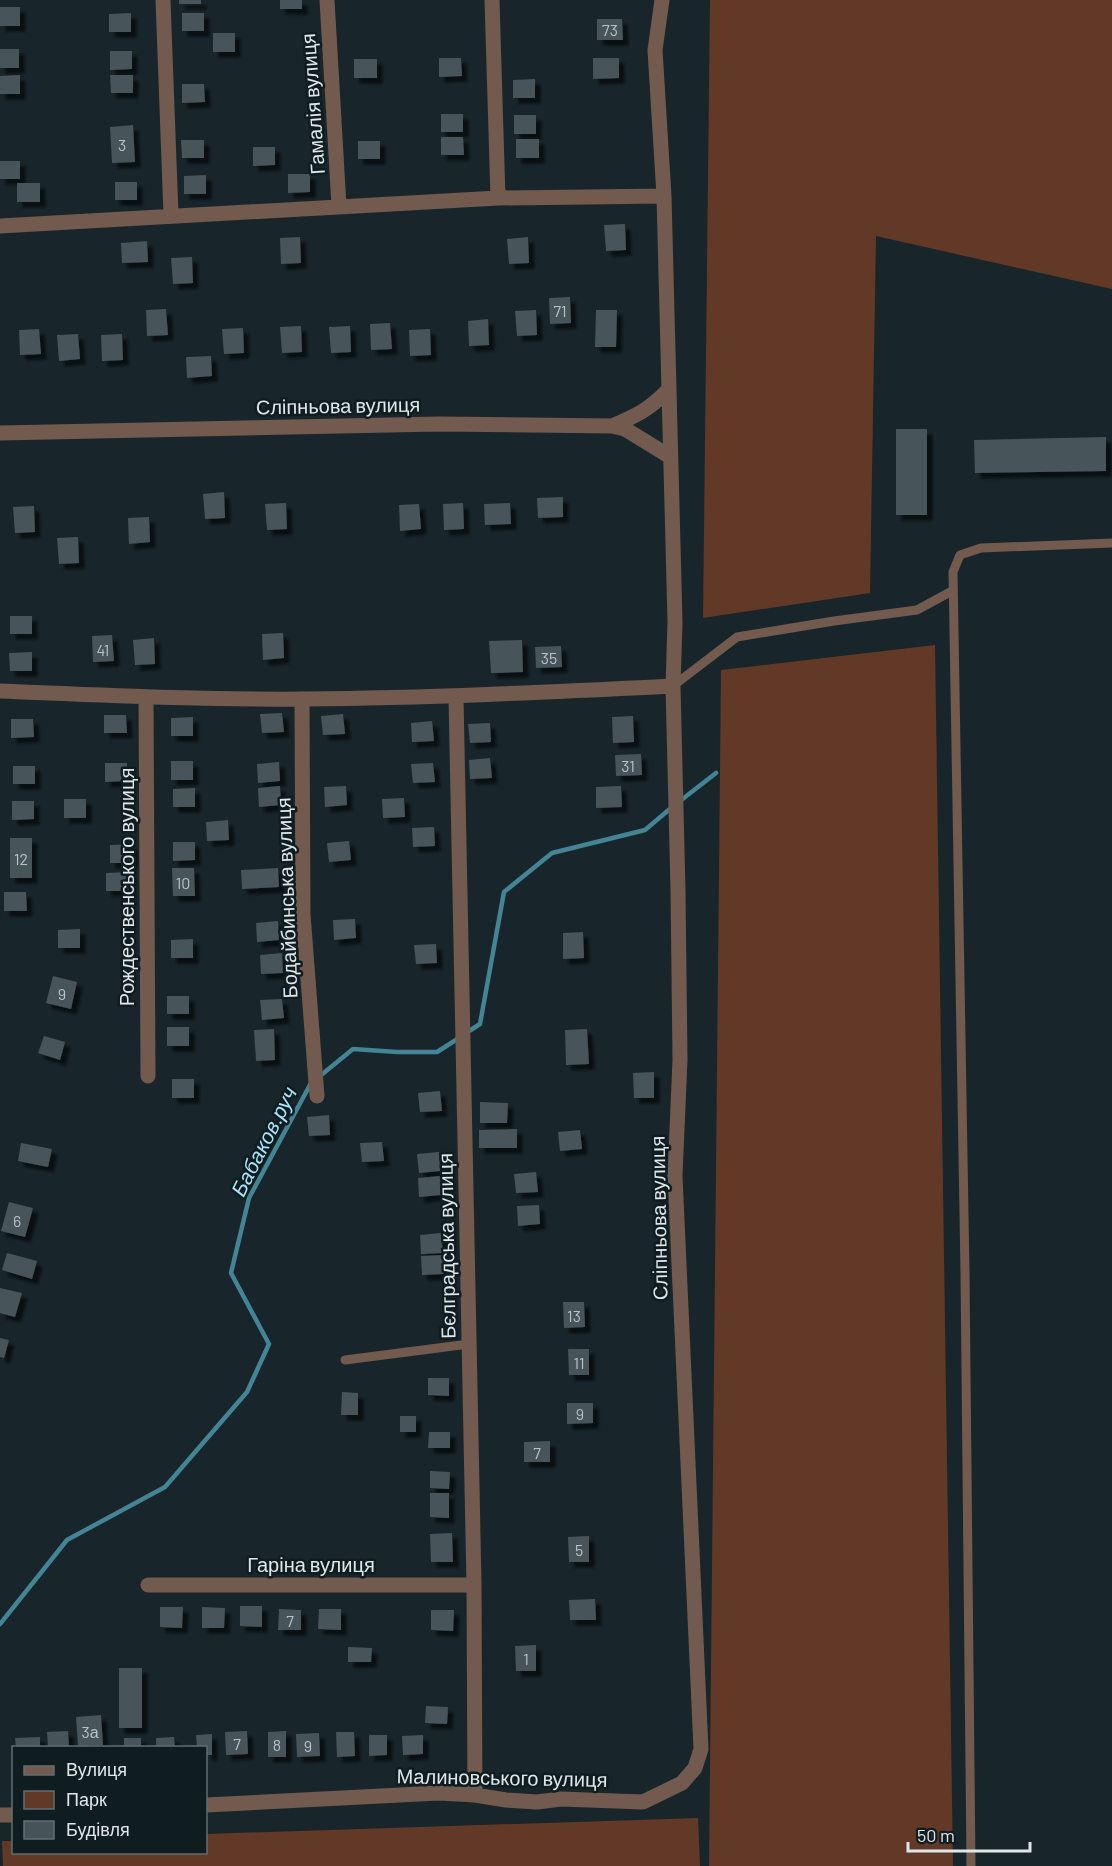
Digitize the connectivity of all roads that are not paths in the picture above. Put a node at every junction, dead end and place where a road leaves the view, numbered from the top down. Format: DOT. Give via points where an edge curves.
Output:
graph roads {
  1 [pos="163,0"];
  2 [pos="327,0"];
  3 [pos="492,0"];
  4 [pos="662,0"];
  5 [pos="664,196"];
  6 [pos="498,198"];
  7 [pos="339,206"];
  8 [pos="171,215"];
  9 [pos="0,226"];
  10 [pos="668,390"];
  11 [pos="612,426"];
  12 [pos="0,433"];
  13 [pos="669,456"];
  14 [pos="1112,543"];
  15 [pos="952,591"];
  16 [pos="673,686"];
  17 [pos="0,691"];
  18 [pos="146,697"];
  19 [pos="456,697"];
  20 [pos="303,699"];
  21 [pos="148,1076"];
  22 [pos="317,1096"];
  23 [pos="469,1344"];
  24 [pos="345,1360"];
  25 [pos="148,1584"];
  26 [pos="474,1585"];
  27 [pos="701,1749"];
  28 [pos="475,1795"];
  29 [pos="207,1805"];
  30 [pos="971,1866"];
  1 -- 8 [label="street"];
  2 -- 7 [label="street, Гамалія вулиця"];
  3 -- 6 [label="street"];
  4 -- 5 [label="street, Сліпньова вулиця" via="655,50"];
  5 -- 6 [label="street"];
  5 -- 10 [label="street, Сліпньова вулиця"];
  6 -- 7 [label="street"];
  7 -- 8 [label="street"];
  8 -- 9 [label="street"];
  10 -- 11 [label="street" via="639,415"];
  10 -- 13 [label="street, Сліпньова вулиця"];
  11 -- 12 [label="street, Сліпньова вулиця" via="439,424"];
  11 -- 13 [label="street, Сліпньова вулиця" via="625,429"];
  13 -- 16 [label="street, Сліпньова вулиця" via="675,622"];
  14 -- 15 [label="lane" via="981,548 960,555 953,572"];
  15 -- 16 [label="lane" via="917,610 737,637"];
  15 -- 30 [label="lane"];
  16 -- 19 [label="street"];
  16 -- 27 [label="street, Сліпньова вулиця" via="680,1060 675,1176"];
  17 -- 18 [label="street"];
  18 -- 20 [label="street"];
  18 -- 21 [label="street, Рождественського вулиця"];
  19 -- 20 [label="street"];
  19 -- 23 [label="street, Бєлградська вулиця"];
  20 -- 22 [label="street, Бодайбинська вулиця" via="303,914"];
  23 -- 24 [label="lane"];
  23 -- 26 [label="street, Бєлградська вулиця"];
  25 -- 26 [label="street, Гаріна вулиця"];
  26 -- 28 [label="street, Бєлградська вулиця"];
  27 -- 28 [label="street, Малиновського вулиця" via="695,1768 682,1783 643,1802 537,1802"];
  28 -- 29 [label="street, Малиновського вулиця" via="439,1793"];
}
